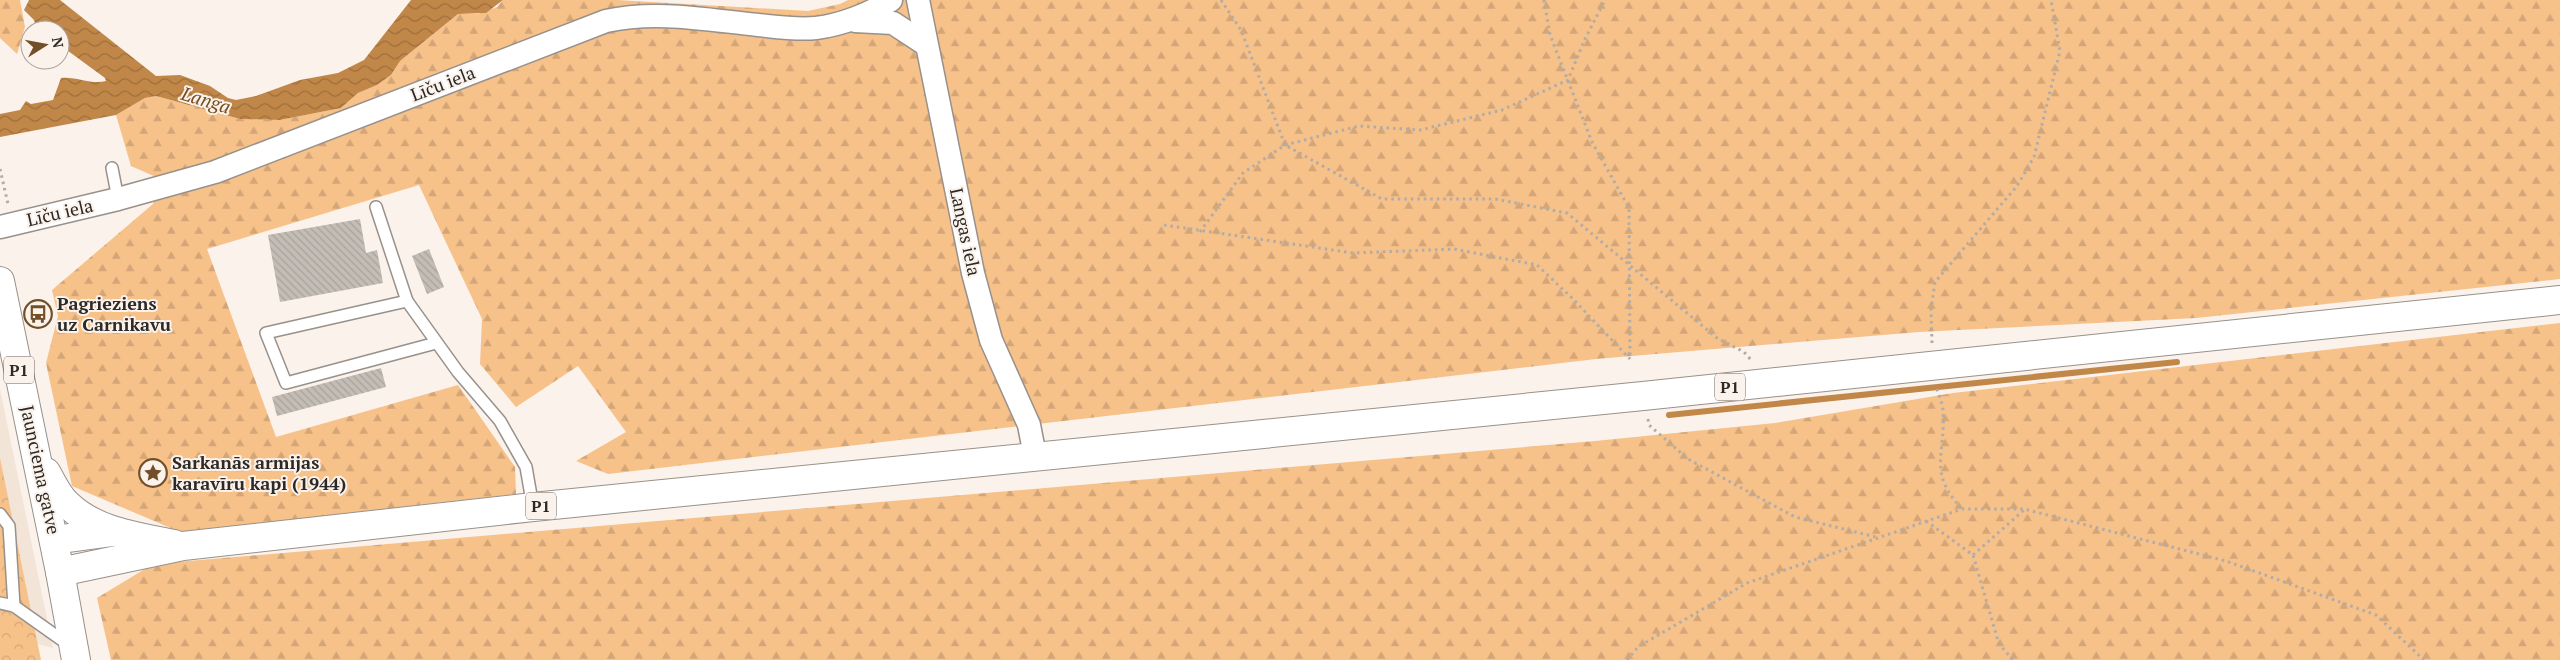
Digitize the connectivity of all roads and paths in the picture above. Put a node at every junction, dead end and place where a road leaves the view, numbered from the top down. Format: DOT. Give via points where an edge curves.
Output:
graph roads {
  1 [pos="891,0"];
  2 [pos="918,0"];
  3 [pos="1220,0"];
  4 [pos="1544,0"];
  5 [pos="1605,0"];
  6 [pos="2051,0"];
  7 [pos="848,20"];
  8 [pos="925,44"];
  9 [pos="1568,80"];
  10 [pos="1285,145"];
  11 [pos="112,168"];
  12 [pos="0,169"];
  13 [pos="118,199"];
  14 [pos="376,206"];
  15 [pos="1164,225"];
  16 [pos="6,226"];
  17 [pos="1200,232"];
  18 [pos="1630,264"];
  19 [pos="0,281"];
  20 [pos="2560,300"];
  21 [pos="407,301"];
  22 [pos="436,343"];
  23 [pos="1933,364"];
  24 [pos="1770,383"];
  25 [pos="1643,396"];
  26 [pos="1035,456"];
  27 [pos="38,459"];
  28 [pos="533,507"];
  29 [pos="1962,508"];
  30 [pos="2024,509"];
  31 [pos="0,514"];
  32 [pos="1926,521"];
  33 [pos="113,532"];
  34 [pos="1877,538"];
  35 [pos="54,540"];
  36 [pos="183,546"];
  37 [pos="1973,555"];
  38 [pos="60,572"];
  39 [pos="0,603"];
  40 [pos="14,606"];
  41 [pos="75,654"];
  42 [pos="1628,660"];
  43 [pos="2013,660"];
  44 [pos="2424,660"];
  1 -- 7 [label="street, Līču iela"];
  2 -- 8 [label="street, Langas iela"];
  3 -- 10 [label="path" via="1241,30"];
  4 -- 9 [label="path" via="1550,36"];
  5 -- 9 [label="path"];
  6 -- 23 [label="path" via="2060,51 2034,157 2018,186 1935,282 1931,310"];
  7 -- 8 [label="street" via="893,23"];
  7 -- 13 [label="street, Līču iela" via="816,28 661,15 631,15 606,21 215,172"];
  8 -- 26 [label="street, Langas iela" via="973,273 991,340 1029,425"];
  9 -- 10 [label="path" via="1502,110 1420,130 1359,126"];
  9 -- 18 [label="path" via="1592,142 1629,208"];
  10 -- 17 [label="path" via="1243,173"];
  10 -- 18 [label="path" via="1382,199 1496,198 1566,213"];
  11 -- 13 [label="lane"];
  12 -- 16 [label="path"];
  13 -- 16 [label="street, Līču iela"];
  14 -- 21 [label="lane"];
  15 -- 17 [label="path"];
  17 -- 18 [label="path" via="1353,253 1454,249 1537,266 1630,359"];
  18 -- 24 [label="path" via="1716,338 1744,352"];
  19 -- 27 [label="main road, Jaunciema gatve / P1"];
  20 -- 23 [label="main road, P1"];
  21 -- 22 [label="lane"];
  21 -- 22 [label="lane" via="266,333 286,384"];
  22 -- 28 [label="lane" via="500,421 526,468"];
  23 -- 24 [label="main road, P1"];
  23 -- 29 [label="path" via="1943,411 1939,463 1948,493"];
  24 -- 25 [label="main road, P1"];
  25 -- 26 [label="main road, P1"];
  25 -- 34 [label="path" via="1649,425 1688,459 1795,517"];
  26 -- 28 [label="main road, P1"];
  27 -- 33 [label="main road, P1" via="66,504"];
  27 -- 35 [label="main road, Jaunciema gatve / P1"];
  28 -- 36 [label="main road, P1"];
  29 -- 30 [label="path"];
  29 -- 32 [label="path"];
  30 -- 37 [label="path"];
  30 -- 44 [label="path" via="2226,561 2376,615"];
  31 -- 40 [label="lane" via="9,526"];
  32 -- 34 [label="path"];
  32 -- 37 [label="path"];
  33 -- 35 [label="main road, P1"];
  33 -- 36 [label="main road, P1"];
  34 -- 42 [label="path" via="1747,583 1638,647"];
  35 -- 38 [label="main road, Jaunciema gatve / P1"];
  36 -- 38 [label="main road, P1"];
  37 -- 43 [label="path" via="1999,644"];
  38 -- 41 [label="main road, Jaunciema gatve"];
  39 -- 40 [label="lane"];
  40 -- 41 [label="lane"];
}
